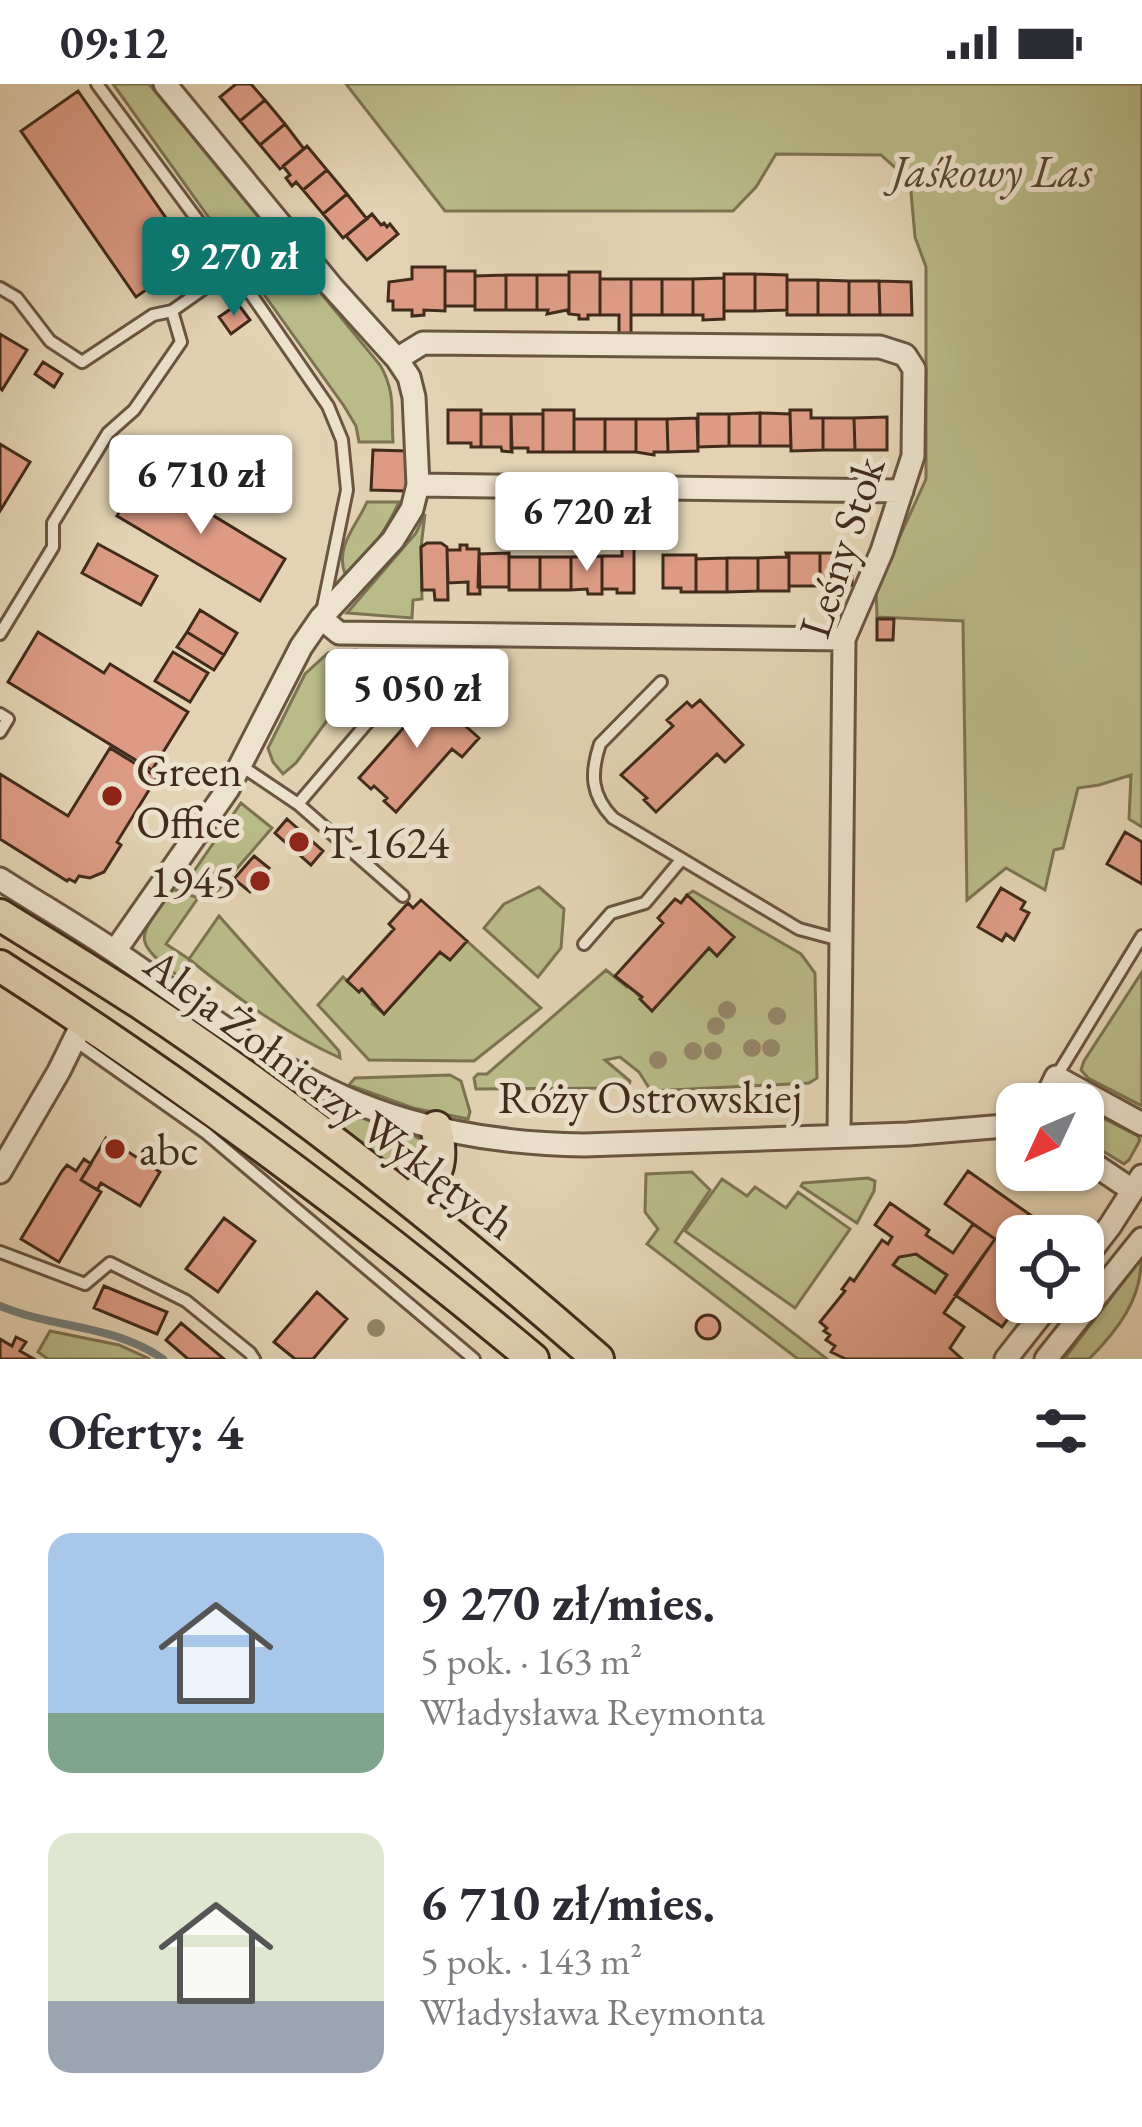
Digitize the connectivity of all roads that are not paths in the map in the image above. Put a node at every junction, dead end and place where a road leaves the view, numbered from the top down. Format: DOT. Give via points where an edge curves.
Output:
graph roads {
  1 [pos="97,84"];
  2 [pos="165,84"];
  3 [pos="233,268"];
  4 [pos="0,287"];
  5 [pos="172,310"];
  6 [pos="397,358"];
  7 [pos="418,485"];
  8 [pos="902,491"];
  9 [pos="321,618"];
  10 [pos="0,634"];
  11 [pos="844,639"];
  12 [pos="661,682"];
  13 [pos="396,689"];
  14 [pos="0,714"];
  15 [pos="0,732"];
  16 [pos="240,765"];
  17 [pos="298,804"];
  18 [pos="680,860"];
  19 [pos="0,879"];
  20 [pos="403,896"];
  21 [pos="0,915"];
  22 [pos="1142,936"];
  23 [pos="840,940"];
  24 [pos="584,944"];
  25 [pos="115,951"];
  26 [pos="0,966"];
  27 [pos="79,1030"];
  28 [pos="1056,1077"];
  29 [pos="1053,1083"];
  30 [pos="1142,1124"];
  31 [pos="996,1126"];
  32 [pos="436,1127"];
  33 [pos="838,1136"];
  34 [pos="1104,1167"];
  35 [pos="0,1172"];
  36 [pos="1137,1183"];
  37 [pos="408,1198"];
  38 [pos="1104,1234"];
  39 [pos="1142,1239"];
  40 [pos="0,1252"];
  41 [pos="1034,1323"];
  42 [pos="254,1359"];
  43 [pos="474,1359"];
  44 [pos="533,1359"];
  45 [pos="598,1359"];
  46 [pos="1006,1359"];
  47 [pos="1046,1359"];
  1 -- 3 [label="lane"];
  2 -- 6 [label="street"];
  3 -- 5 [label="lane"];
  3 -- 9 [label="lane" via="343,440 347,490"];
  4 -- 5 [label="lane" via="50,341 82,362"];
  5 -- 10 [label="lane" via="182,342 108,433"];
  6 -- 7 [label="street" via="414,397"];
  6 -- 8 [label="street, Leśny Stok" via="422,343 880,347 905,355 914,369 913,456"];
  7 -- 8 [label="street"];
  7 -- 9 [label="street" via="393,540"];
  8 -- 11 [label="street, Leśny Stok"];
  9 -- 11 [label="street" via="339,633"];
  9 -- 16 [label="street"];
  11 -- 23 [label="street, Leśny Stok"];
  12 -- 18 [label="lane" via="600,744 594,791 613,818"];
  13 -- 17 [label="lane"];
  14 -- 15 [label="lane" via="8,719"];
  16 -- 17 [label="lane"];
  16 -- 25 [label="street"];
  17 -- 20 [label="lane"];
  18 -- 23 [label="lane" via="799,929"];
  18 -- 24 [label="lane" via="645,903 611,913"];
  19 -- 25 [label="street, Róży Ostrowskiej"];
  21 -- 37 [label="main road, Aleja Żołnierzy Wyklętych" via="141,1004"];
  22 -- 28 [label="lane"];
  23 -- 33 [label="street, Leśny Stok"];
  25 -- 32 [label="street, Róży Ostrowskiej" via="292,1072"];
  26 -- 27 [label="main road, Aleja Żołnierzy Wyklętych"];
  27 -- 35 [label="street"];
  27 -- 43 [label="lane"];
  27 -- 44 [label="main road, Aleja Żołnierzy Wyklętych" via="196,1097"];
  28 -- 29 [label="street"];
  28 -- 30 [label="street"];
  31 -- 33 [label="street, Róży Ostrowskiej"];
  32 -- 33 [label="street, Róży Ostrowskiej" via="566,1145"];
  32 -- 37 [label="main road" via="438,1166"];
  34 -- 36 [label="street"];
  36 -- 38 [label="street"];
  37 -- 45 [label="main road, Aleja Żołnierzy Wyklętych"];
  39 -- 47 [label="street"];
  40 -- 42 [label="lane" via="85,1284 110,1263 186,1301"];
  41 -- 46 [label="street"];
}
